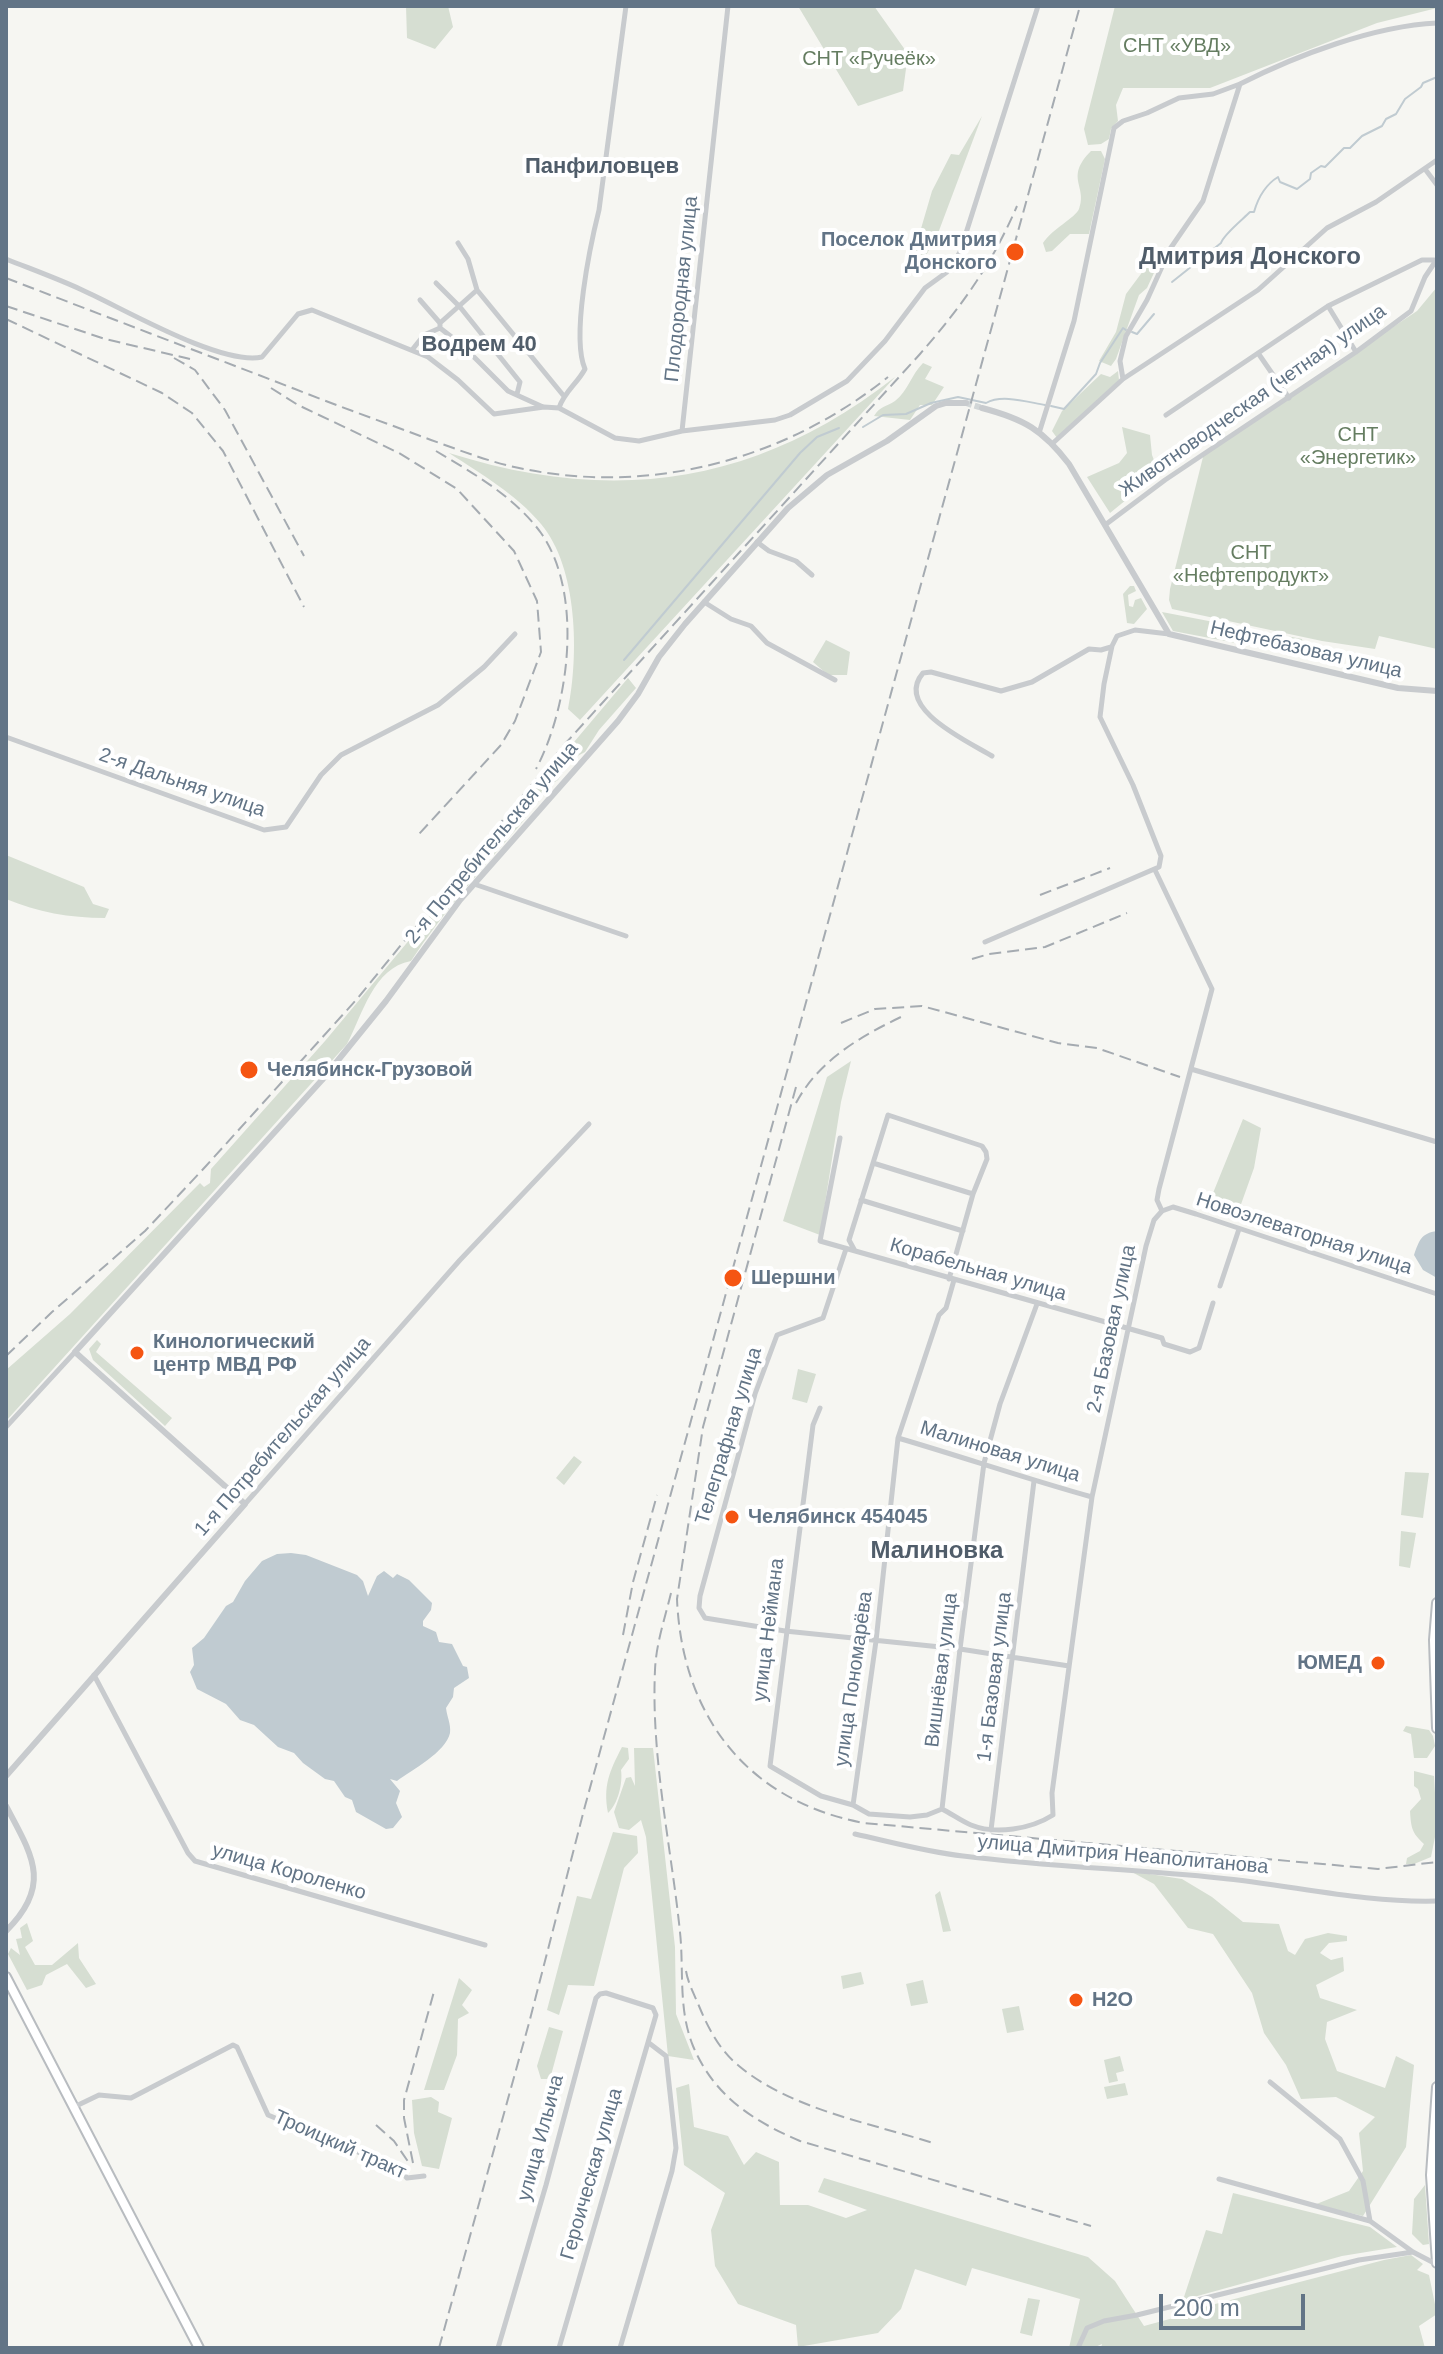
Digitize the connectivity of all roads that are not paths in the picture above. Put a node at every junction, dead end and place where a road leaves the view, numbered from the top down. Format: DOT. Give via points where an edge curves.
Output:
graph roads {
  1 [pos="626,6"];
  2 [pos="728,6"];
  3 [pos="1038,6"];
  4 [pos="1437,23"];
  5 [pos="1240,84"];
  6 [pos="1437,160"];
  7 [pos="1425,169"];
  8 [pos="1437,185"];
  9 [pos="458,243"];
  10 [pos="6,259"];
  11 [pos="1436,260"];
  12 [pos="436,283"];
  13 [pos="477,290"];
  14 [pos="420,300"];
  15 [pos="1328,306"];
  16 [pos="460,307"];
  17 [pos="440,325"];
  18 [pos="412,350"];
  19 [pos="1258,352"];
  20 [pos="1356,352"];
  21 [pos="1123,379"];
  22 [pos="517,394"];
  23 [pos="563,395"];
  24 [pos="1289,398"];
  25 [pos="966,403"];
  26 [pos="544,407"];
  27 [pos="559,408"];
  28 [pos="982,408"];
  29 [pos="1166,415"];
  30 [pos="1040,430"];
  31 [pos="682,431"];
  32 [pos="1053,443"];
  33 [pos="1105,525"];
  34 [pos="757,542"];
  35 [pos="812,575"];
  36 [pos="704,601"];
  37 [pos="515,634"];
  38 [pos="1169,634"];
  39 [pos="1112,646"];
  40 [pos="835,680"];
  41 [pos="1437,691"];
  42 [pos="6,737"];
  43 [pos="992,756"];
  44 [pos="1155,870"];
  45 [pos="474,884"];
  46 [pos="626,936"];
  47 [pos="985,942"];
  48 [pos="1191,1069"];
  49 [pos="589,1124"];
  50 [pos="840,1138"];
  51 [pos="1437,1142"];
  52 [pos="873,1163"];
  53 [pos="973,1194"];
  54 [pos="861,1200"];
  55 [pos="1162,1211"];
  56 [pos="1239,1229"];
  57 [pos="963,1231"];
  58 [pos="846,1249"];
  59 [pos="855,1251"];
  60 [pos="952,1280"];
  61 [pos="1220,1286"];
  62 [pos="1437,1294"];
  63 [pos="1213,1303"];
  64 [pos="1037,1304"];
  65 [pos="1127,1330"];
  66 [pos="75,1352"];
  67 [pos="820,1408"];
  68 [pos="6,1427"];
  69 [pos="898,1438"];
  70 [pos="984,1463"];
  71 [pos="1034,1481"];
  72 [pos="1092,1497"];
  73 [pos="245,1504"];
  74 [pos="1437,1603"];
  75 [pos="785,1631"];
  76 [pos="876,1641"];
  77 [pos="960,1649"];
  78 [pos="1013,1658"];
  79 [pos="1069,1666"];
  80 [pos="94,1675"];
  81 [pos="1437,1728"];
  82 [pos="6,1776"];
  83 [pos="853,1805"];
  84 [pos="6,1806"];
  85 [pos="942,1809"];
  86 [pos="991,1830"];
  87 [pos="855,1834"];
  88 [pos="1437,1901"];
  89 [pos="6,1931"];
  90 [pos="485,1945"];
  91 [pos="6,1977"];
  92 [pos="656,2010"];
  93 [pos="649,2043"];
  94 [pos="1270,2082"];
  95 [pos="1437,2087"];
  96 [pos="74,2107"];
  97 [pos="424,2176"];
  98 [pos="1219,2179"];
  99 [pos="1370,2221"];
  100 [pos="1413,2252"];
  101 [pos="1437,2264"];
  102 [pos="199,2348"];
  103 [pos="498,2348"];
  104 [pos="559,2348"];
  105 [pos="620,2348"];
  106 [pos="1078,2348"];
  1 -- 23 [label="street" via="581,326 579,356 585,369"];
  2 -- 31 [label="street, Плодородная улица"];
  3 -- 31 [label="street" via="960,252 947,272 918,296 847,381 800,410 775,420"];
  4 -- 5 [label="street" via="1360,36"];
  5 -- 21 [label="street" via="1203,201 1170,249 1126,336 1120,361"];
  5 -- 30 [label="street" via="1179,98 1114,128 1074,321"];
  6 -- 7 [label="street"];
  7 -- 8 [label="street"];
  7 -- 21 [label="street" via="1327,228 1258,290"];
  9 -- 13 [label="street"];
  10 -- 18 [label="street" via="195,342 244,357 266,354 305,310"];
  11 -- 15 [label="street" via="1422,260"];
  11 -- 20 [label="street, Животноводческая (четная) улица" via="1411,311"];
  12 -- 16 [label="street"];
  13 -- 16 [label="street"];
  13 -- 23 [label="street"];
  14 -- 17 [label="street"];
  15 -- 19 [label="street"];
  15 -- 20 [label="street"];
  16 -- 17 [label="street"];
  16 -- 22 [label="street" via="520,382"];
  17 -- 18 [label="street"];
  17 -- 22 [label="street"];
  18 -- 26 [label="street" via="458,380 494,414"];
  19 -- 24 [label="street"];
  19 -- 29 [label="street"];
  20 -- 24 [label="street, Животноводческая (четная) улица"];
  21 -- 32 [label="street"];
  22 -- 26 [label="street"];
  23 -- 27 [label="street"];
  24 -- 33 [label="street, Животноводческая (четная) улица"];
  25 -- 34 [label="street, 2-я Потребительская улица" via="936,406 827,475"];
  26 -- 27 [label="street"];
  27 -- 31 [label="street" via="622,440"];
  28 -- 30 [label="street"];
  30 -- 32 [label="street"];
  32 -- 33 [label="street"];
  33 -- 38 [label="street"];
  34 -- 35 [label="street"];
  34 -- 36 [label="street, 2-я Потребительская улица"];
  36 -- 40 [label="street"];
  36 -- 45 [label="street, 2-я Потребительская улица" via="618,721"];
  37 -- 42 [label="street, 2-я Дальняя улица" via="438,705 341,755 286,827 277,830 264,830"];
  38 -- 39 [label="street" via="1129,630"];
  38 -- 41 [label="street, Нефтебазовая улица" via="1398,688"];
  39 -- 43 [label="street" via="1089,649 1032,682 1001,691 923,673 916,688 924,710"];
  39 -- 44 [label="street" via="1100,717 1161,856"];
  44 -- 47 [label="street"];
  44 -- 48 [label="street, 2-я Базовая улица" via="1212,989"];
  45 -- 46 [label="street"];
  45 -- 66 [label="street, 2-я Потребительская улица" via="342,1057"];
  48 -- 51 [label="street"];
  48 -- 55 [label="street, 2-я Базовая улица" via="1157,1200"];
  49 -- 73 [label="street, 1-я Потребительская улица" via="460,1260"];
  50 -- 58 [label="street, Корабельная улица" via="820,1241"];
  52 -- 53 [label="street"];
  52 -- 53 [label="street, улица Пономарёва" via="888,1115 982,1146 987,1159"];
  52 -- 54 [label="street"];
  53 -- 57 [label="street, улица Пономарёва"];
  54 -- 57 [label="street"];
  54 -- 59 [label="street" via="849,1240"];
  55 -- 56 [label="street, Новоэлеваторная улица" via="1173,1207"];
  55 -- 65 [label="street, 2-я Базовая улица" via="1146,1246"];
  56 -- 61 [label="street"];
  56 -- 62 [label="street, Новоэлеваторная улица"];
  57 -- 60 [label="street, улица Пономарёва"];
  58 -- 59 [label="street, Корабельная улица"];
  58 -- 75 [label="street, Телеграфная улица" via="823,1318 777,1335 755,1394 700,1596 705,1618"];
  59 -- 60 [label="street, Корабельная улица"];
  60 -- 64 [label="street, Корабельная улица"];
  60 -- 69 [label="street, улица Пономарёва"];
  63 -- 65 [label="street, Корабельная улица" via="1196,1352"];
  64 -- 65 [label="street, Корабельная улица"];
  64 -- 70 [label="street, Вишнёвая улица"];
  65 -- 72 [label="street, 2-я Базовая улица"];
  66 -- 68 [label="street, 2-я Потребительская улица"];
  66 -- 73 [label="street"];
  67 -- 75 [label="street, улица Неймана" via="813,1425"];
  69 -- 70 [label="street, Малиновая улица"];
  69 -- 76 [label="street, улица Пономарёва"];
  70 -- 71 [label="street, Малиновая улица"];
  70 -- 77 [label="street, Вишнёвая улица"];
  71 -- 72 [label="street, Малиновая улица"];
  71 -- 78 [label="street, 1-я Базовая улица"];
  72 -- 79 [label="street, 2-я Базовая улица"];
  73 -- 80 [label="street, 1-я Потребительская улица"];
  74 -- 81 [label="main road"];
  75 -- 76 [label="street"];
  75 -- 83 [label="street, улица Неймана" via="770,1766 821,1796"];
  76 -- 77 [label="street"];
  76 -- 83 [label="street, улица Пономарёва"];
  77 -- 78 [label="street"];
  77 -- 85 [label="street, Вишнёвая улица"];
  78 -- 79 [label="street"];
  78 -- 86 [label="street, 1-я Базовая улица"];
  79 -- 86 [label="street, 2-я Базовая улица" via="1053,1815 1041,1823"];
  80 -- 82 [label="street, 1-я Потребительская улица"];
  80 -- 90 [label="street, улица Короленко" via="195,1861"];
  83 -- 85 [label="street" via="891,1817"];
  84 -- 89 [label="street" via="32,1856 35,1877 26,1904"];
  85 -- 86 [label="street"];
  87 -- 88 [label="street, улица Дмитрия Неаполитанова" via="960,1856 1129,1868 1401,1902"];
  91 -- 96 [label="main road"];
  92 -- 93 [label="street, Героическая улица"];
  92 -- 103 [label="street, улица Ильича" via="606,1993 596,1998"];
  93 -- 104 [label="street, Героическая улица"];
  93 -- 105 [label="street" via="666,2056 676,2148"];
  94 -- 99 [label="street" via="1340,2139 1363,2181"];
  95 -- 101 [label="main road" via="1431,2175"];
  96 -- 97 [label="street, Троицкий тракт" via="99,2095 131,2098 233,2045 268,2115 399,2169 407,2178"];
  96 -- 102 [label="main road"];
  98 -- 99 [label="street"];
  99 -- 100 [label="street"];
  100 -- 101 [label="street"];
  100 -- 106 [label="street" via="1104,2321 1087,2328"];
}
